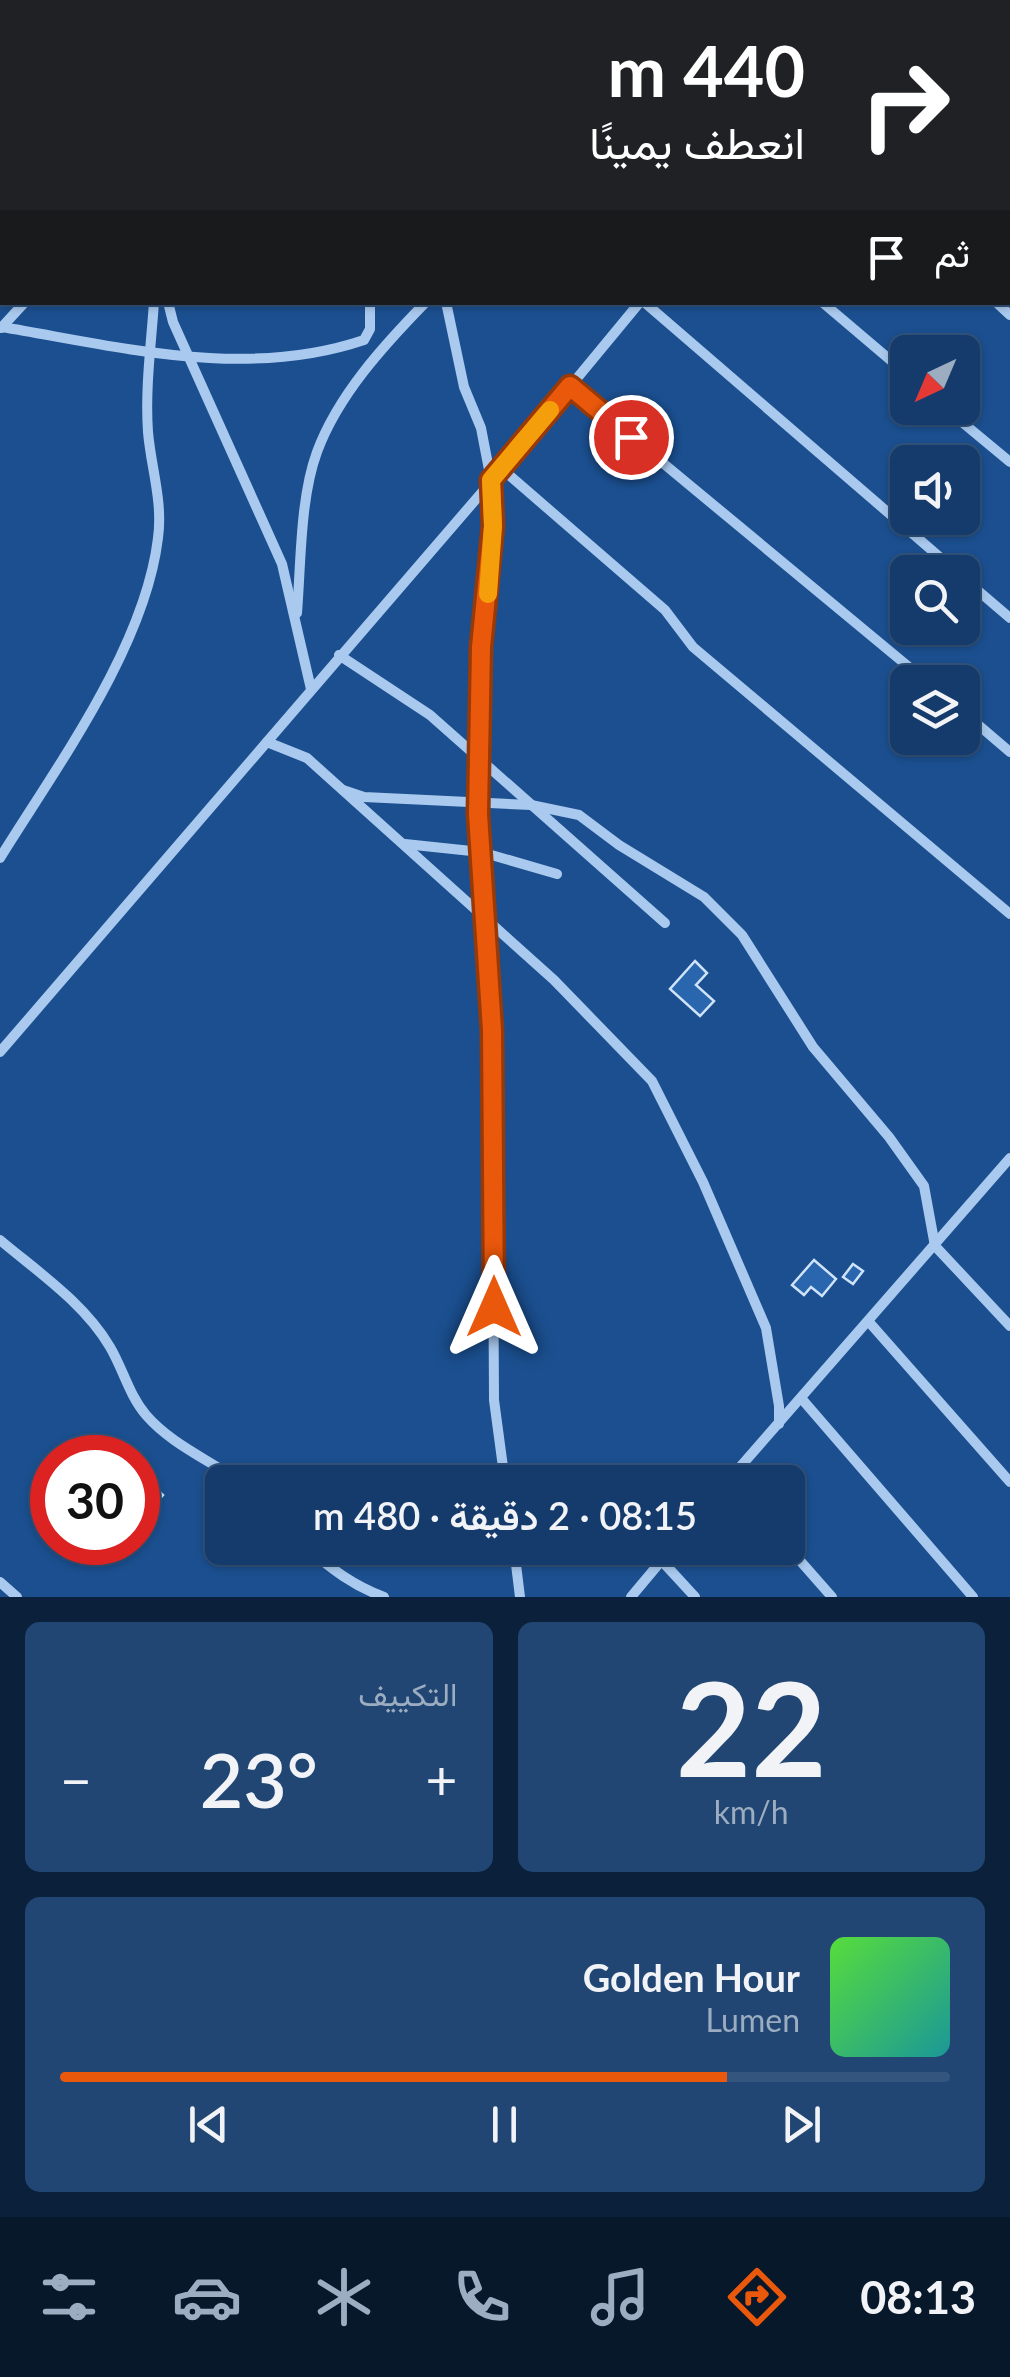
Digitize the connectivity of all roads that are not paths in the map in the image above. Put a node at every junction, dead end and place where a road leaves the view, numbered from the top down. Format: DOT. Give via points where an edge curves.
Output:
graph roads {
  1 [pos="22,305"];
  2 [pos="154,305"];
  3 [pos="169,305"];
  4 [pos="370,305"];
  5 [pos="423,305"];
  6 [pos="447,305"];
  7 [pos="639,305"];
  8 [pos="645,305"];
  9 [pos="826,305"];
  10 [pos="1,328"];
  11 [pos="151,352"];
  12 [pos="190,356"];
  13 [pos="890,360"];
  14 [pos="570,386"];
  15 [pos="966,425"];
  16 [pos="1010,462"];
  17 [pos="502,468"];
  18 [pos="491,480"];
  19 [pos="937,555"];
  20 [pos="980,592"];
  21 [pos="1010,618"];
  22 [pos="296,624"];
  23 [pos="339,656"];
  24 [pos="907,665"];
  25 [pos="310,689"];
  26 [pos="980,726"];
  27 [pos="266,742"];
  28 [pos="1010,752"];
  29 [pos="479,758"];
  30 [pos="343,790"];
  31 [pos="478,801"];
  32 [pos="531,804"];
  33 [pos="404,844"];
  34 [pos="480,852"];
  35 [pos="0,858"];
  36 [pos="557,874"];
  37 [pos="1010,914"];
  38 [pos="484,918"];
  39 [pos="665,922"];
  40 [pos="0,1052"];
  41 [pos="1010,1158"];
  42 [pos="1006,1172"];
  43 [pos="0,1240"];
  44 [pos="935,1246"];
  45 [pos="869,1322"];
  46 [pos="1010,1326"];
  47 [pos="800,1398"];
  48 [pos="779,1424"];
  49 [pos="213,1465"];
  50 [pos="503,1465"];
  51 [pos="743,1465"];
  52 [pos="1010,1482"];
  53 [pos="331,1565"];
  54 [pos="516,1565"];
  55 [pos="657,1565"];
  56 [pos="666,1565"];
  57 [pos="804,1565"];
  58 [pos="0,1582"];
  59 [pos="17,1597"];
  60 [pos="384,1597"];
  61 [pos="520,1597"];
  62 [pos="631,1597"];
  63 [pos="695,1597"];
  64 [pos="832,1597"];
  65 [pos="974,1597"];
  1 -- 10 [label="street"];
  2 -- 11 [label="street"];
  3 -- 12 [label="street"];
  4 -- 12 [label="street" via="370,330 351,344 244,361"];
  5 -- 22 [label="street" via="363,374 316,455"];
  6 -- 18 [label="street"];
  7 -- 14 [label="street"];
  8 -- 19 [label="street"];
  9 -- 13 [label="street"];
  10 -- 11 [label="street"];
  11 -- 12 [label="street"];
  11 -- 35 [label="street" via="147,423 160,497 149,587 60,766"];
  12 -- 22 [label="street" via="282,564"];
  14 -- 17 [label="street"];
  14 -- 24 [label="street"];
  15 -- 16 [label="street"];
  17 -- 18 [label="street"];
  17 -- 37 [label="street" via="665,610 694,647"];
  18 -- 23 [label="street"];
  18 -- 29 [label="street"];
  20 -- 21 [label="street"];
  22 -- 25 [label="street"];
  23 -- 25 [label="street"];
  23 -- 29 [label="street" via="430,715"];
  25 -- 27 [label="street"];
  26 -- 28 [label="street"];
  27 -- 30 [label="street" via="306,758"];
  27 -- 40 [label="street"];
  29 -- 31 [label="street"];
  29 -- 32 [label="street"];
  30 -- 31 [label="street" via="364,797"];
  30 -- 33 [label="street"];
  31 -- 32 [label="street"];
  31 -- 34 [label="street"];
  32 -- 39 [label="street"];
  32 -- 44 [label="street" via="579,816 704,897 742,935 814,1048 924,1186"];
  33 -- 34 [label="street"];
  33 -- 38 [label="street"];
  34 -- 36 [label="street"];
  34 -- 38 [label="street"];
  38 -- 48 [label="street" via="652,1081 766,1328"];
  38 -- 50 [label="street" via="492,1030 494,1400"];
  41 -- 42 [label="street"];
  42 -- 44 [label="street"];
  43 -- 49 [label="street" via="81,1309 110,1346 147,1416"];
  44 -- 45 [label="street"];
  44 -- 46 [label="street"];
  45 -- 47 [label="street"];
  45 -- 52 [label="street"];
  47 -- 48 [label="street"];
  47 -- 65 [label="street"];
  48 -- 51 [label="street"];
  53 -- 60 [label="street"];
  54 -- 61 [label="street"];
  55 -- 62 [label="street"];
  56 -- 63 [label="street"];
  57 -- 64 [label="street"];
  58 -- 59 [label="street"];
}
